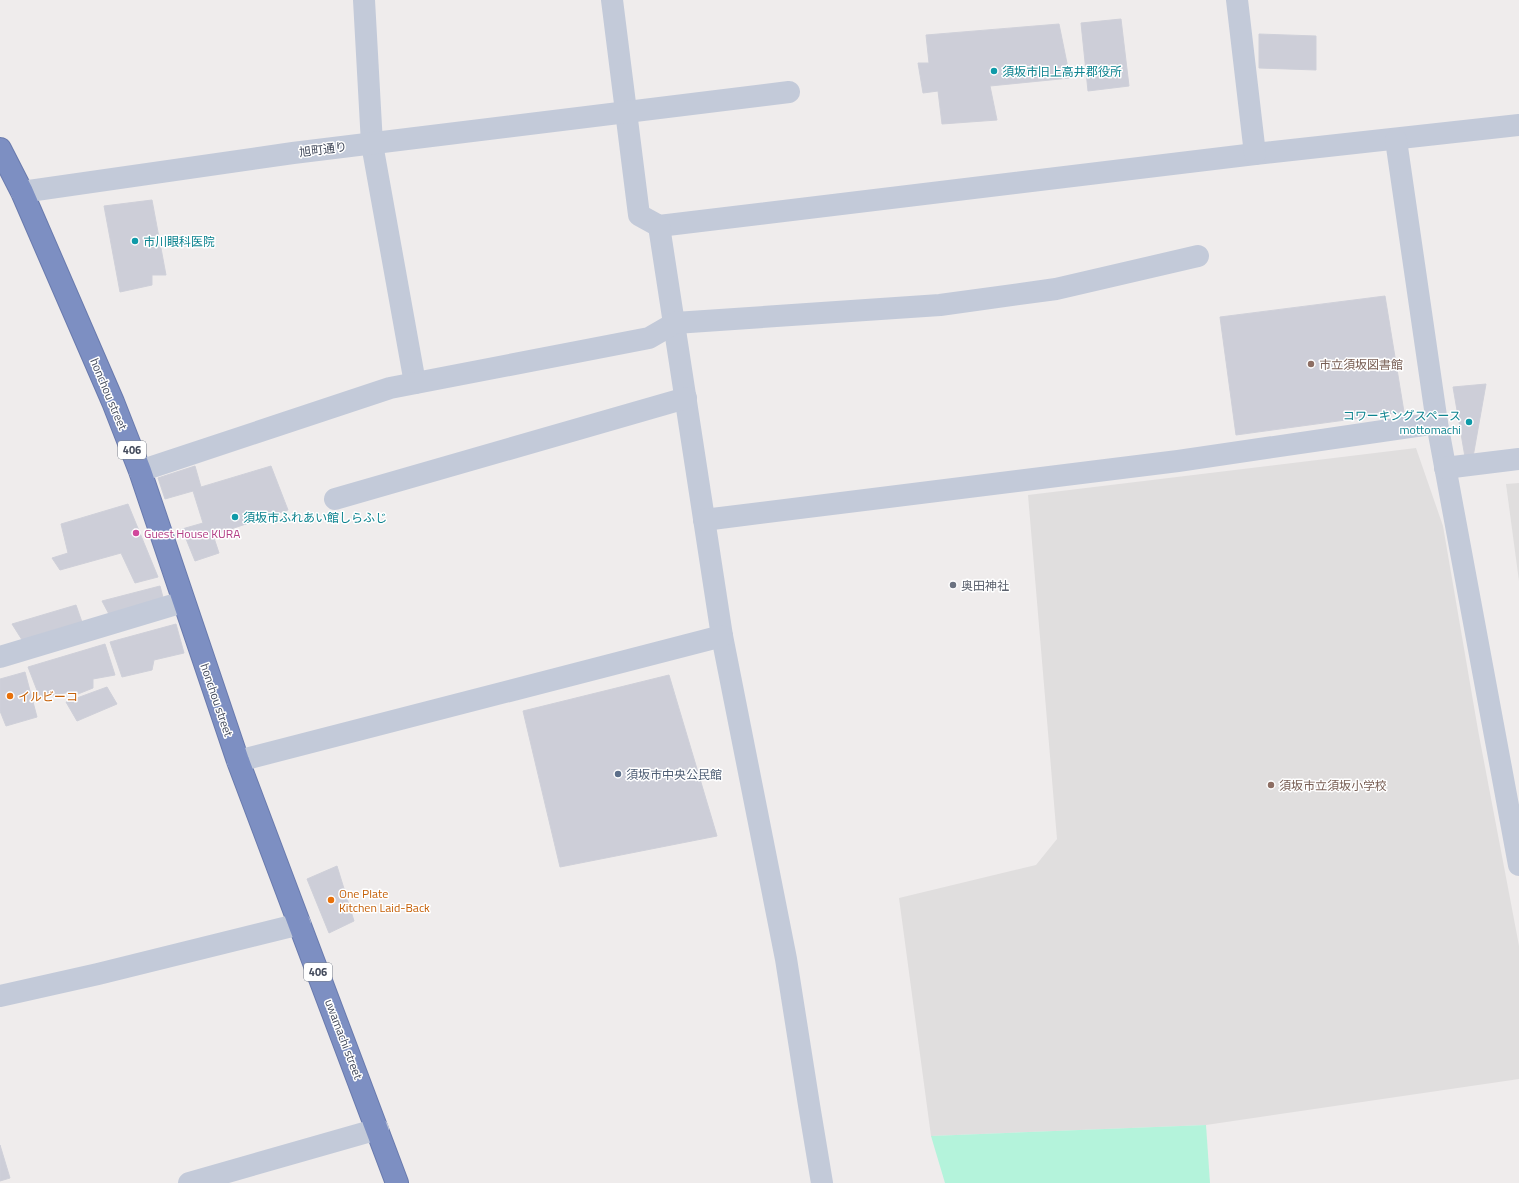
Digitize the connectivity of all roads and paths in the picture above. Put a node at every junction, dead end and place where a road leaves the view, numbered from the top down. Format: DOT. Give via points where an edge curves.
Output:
graph roads {
  1 [pos="364,0"];
  2 [pos="612,0"];
  3 [pos="1237,0"];
  4 [pos="789,92"];
  5 [pos="625,113"];
  6 [pos="1519,125"];
  7 [pos="1396,140"];
  8 [pos="372,144"];
  9 [pos="0,149"];
  10 [pos="1255,154"];
  11 [pos="22,192"];
  12 [pos="659,226"];
  13 [pos="1198,256"];
  14 [pos="675,323"];
  15 [pos="415,383"];
  16 [pos="686,398"];
  17 [pos="1437,422"];
  18 [pos="1519,459"];
  19 [pos="1445,468"];
  20 [pos="140,471"];
  21 [pos="335,499"];
  22 [pos="704,520"];
  23 [pos="183,602"];
  24 [pos="722,636"];
  25 [pos="0,657"];
  26 [pos="238,761"];
  27 [pos="1519,865"];
  28 [pos="300,924"];
  29 [pos="0,996"];
  30 [pos="378,1129"];
  31 [pos="189,1183"];
  32 [pos="397,1183"];
  33 [pos="822,1183"];
  1 -- 8 [label="street"];
  2 -- 5 [label="street"];
  3 -- 10 [label="street"];
  4 -- 5 [label="street, 旭町通り"];
  5 -- 8 [label="street, 旭町通り"];
  5 -- 12 [label="street" via="639,216"];
  6 -- 7 [label="street"];
  7 -- 10 [label="street"];
  7 -- 17 [label="street"];
  8 -- 11 [label="street, 旭町通り"];
  8 -- 15 [label="street"];
  9 -- 11 [label="highway, honchou street / 406"];
  10 -- 12 [label="street"];
  11 -- 20 [label="highway, honchou street / 406" via="113,402"];
  12 -- 14 [label="street"];
  13 -- 14 [label="street" via="1056,289 940,305"];
  14 -- 15 [label="street" via="649,338"];
  14 -- 16 [label="street"];
  15 -- 20 [label="street" via="390,388"];
  16 -- 21 [label="street"];
  16 -- 22 [label="street"];
  17 -- 19 [label="street"];
  17 -- 22 [label="street" via="1178,462"];
  18 -- 19 [label="street"];
  19 -- 27 [label="street"];
  20 -- 23 [label="highway, honchou street / 406"];
  22 -- 24 [label="street"];
  23 -- 25 [label="street"];
  23 -- 26 [label="highway, honchou street / 406"];
  24 -- 26 [label="street"];
  24 -- 33 [label="street" via="786,959"];
  26 -- 28 [label="highway, uwamachi street / 406"];
  28 -- 29 [label="street"];
  28 -- 30 [label="highway, uwamachi street / 406"];
  30 -- 31 [label="street"];
  30 -- 32 [label="highway, uwamachi street / 406"];
}
